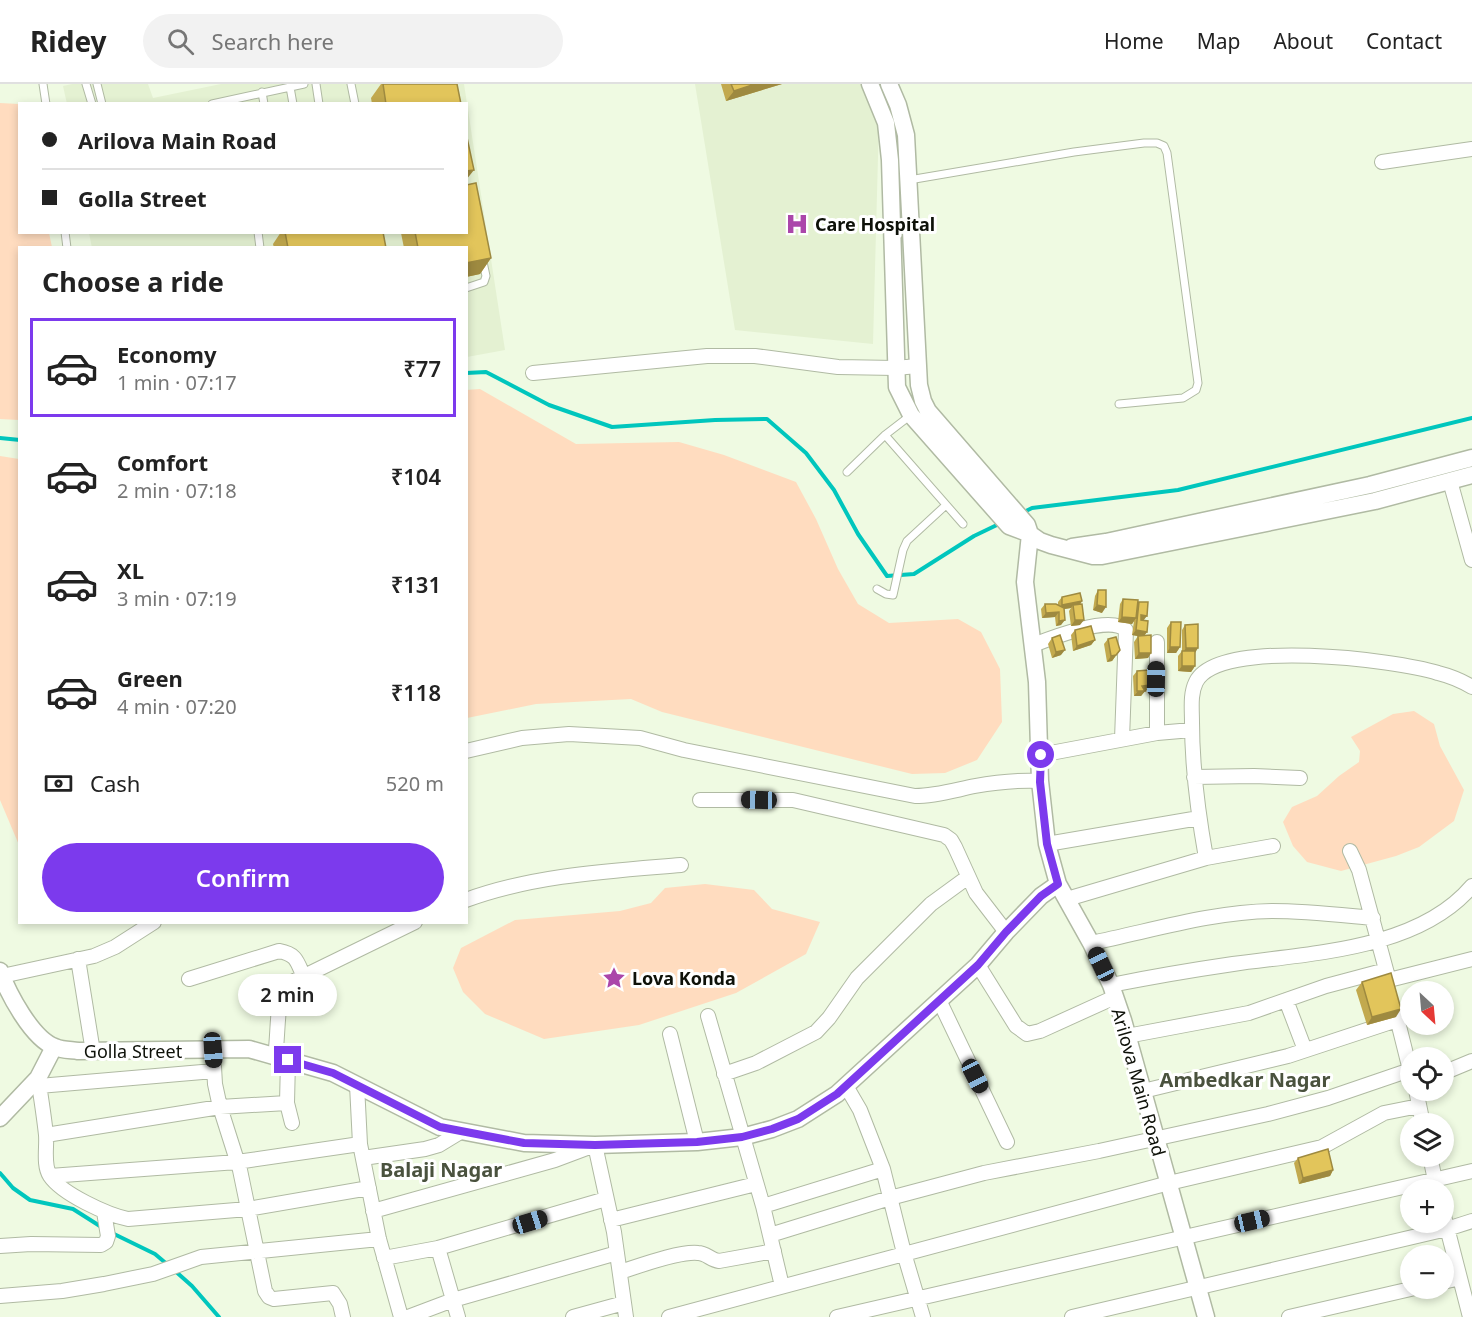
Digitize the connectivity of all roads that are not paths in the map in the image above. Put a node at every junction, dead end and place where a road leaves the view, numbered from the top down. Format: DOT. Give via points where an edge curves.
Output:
graph roads {
  1 [pos="43,84"];
  2 [pos="87,84"];
  3 [pos="97,84"];
  4 [pos="304,84"];
  5 [pos="316,84"];
  6 [pos="351,84"];
  7 [pos="870,84"];
  8 [pos="889,84"];
  9 [pos="290,87"];
  10 [pos="262,92"];
  11 [pos="46,102"];
  12 [pos="92,102"];
  13 [pos="102,102"];
  14 [pos="223,102"];
  15 [pos="264,102"];
  16 [pos="293,102"];
  17 [pos="320,102"];
  18 [pos="355,102"];
  19 [pos="1472,149"];
  20 [pos="1382,162"];
  21 [pos="908,180"];
  22 [pos="481,255"];
  23 [pos="468,288"];
  24 [pos="918,366"];
  25 [pos="895,368"];
  26 [pos="533,373"];
  27 [pos="1119,404"];
  28 [pos="911,415"];
  29 [pos="885,435"];
  30 [pos="1472,458"];
  31 [pos="847,472"];
  32 [pos="1472,475"];
  33 [pos="1450,481"];
  34 [pos="946,505"];
  35 [pos="1015,521"];
  36 [pos="963,524"];
  37 [pos="1065,548"];
  38 [pos="1472,560"];
  39 [pos="877,589"];
  40 [pos="1157,642"];
  41 [pos="1033,645"];
  42 [pos="1472,687"];
  43 [pos="1192,730"];
  44 [pos="1157,733"];
  45 [pos="1122,739"];
  46 [pos="468,751"];
  47 [pos="1041,755"];
  48 [pos="1194,777"];
  49 [pos="1300,777"];
  50 [pos="1040,782"];
  51 [pos="700,800"];
  52 [pos="1199,818"];
  53 [pos="1047,844"];
  54 [pos="1273,846"];
  55 [pos="1350,851"];
  56 [pos="1206,858"];
  57 [pos="681,865"];
  58 [pos="968,878"];
  59 [pos="1058,884"];
  60 [pos="1472,886"];
  61 [pos="468,899"];
  62 [pos="1067,899"];
  63 [pos="1373,918"];
  64 [pos="151,924"];
  65 [pos="411,924"];
  66 [pos="1006,932"];
  67 [pos="1379,940"];
  68 [pos="1091,944"];
  69 [pos="78,959"];
  70 [pos="1472,959"];
  71 [pos="978,965"];
  72 [pos="1,974"];
  73 [pos="303,975"];
  74 [pos="189,979"];
  75 [pos="1390,985"];
  76 [pos="1113,991"];
  77 [pos="939,1000"];
  78 [pos="1286,1000"];
  79 [pos="708,1016"];
  80 [pos="1397,1020"];
  81 [pos="670,1035"];
  82 [pos="1127,1036"];
  83 [pos="54,1047"];
  84 [pos="1404,1047"];
  85 [pos="213,1050"];
  86 [pos="1305,1050"];
  87 [pos="93,1052"];
  88 [pos="282,1059"];
  89 [pos="1472,1061"];
  90 [pos="1454,1068"];
  91 [pos="214,1071"];
  92 [pos="1400,1073"];
  93 [pos="724,1074"];
  94 [pos="39,1082"];
  95 [pos="357,1085"];
  96 [pos="846,1086"];
  97 [pos="1143,1091"];
  98 [pos="1418,1101"];
  99 [pos="287,1103"];
  100 [pos="1419,1106"];
  101 [pos="220,1107"];
  102 [pos="1421,1113"];
  103 [pos="0,1118"];
  104 [pos="292,1123"];
  105 [pos="462,1131"];
  106 [pos="46,1135"];
  107 [pos="742,1137"];
  108 [pos="1156,1138"];
  109 [pos="697,1142"];
  110 [pos="1008,1142"];
  111 [pos="595,1145"];
  112 [pos="361,1151"];
  113 [pos="237,1162"];
  114 [pos="883,1169"];
  115 [pos="1472,1171"];
  116 [pos="50,1176"];
  117 [pos="1451,1179"];
  118 [pos="1168,1183"];
  119 [pos="756,1184"];
  120 [pos="369,1188"];
  121 [pos="1400,1192"];
  122 [pos="890,1198"];
  123 [pos="606,1199"];
  124 [pos="763,1206"];
  125 [pos="248,1209"];
  126 [pos="373,1211"];
  127 [pos="105,1215"];
  128 [pos="611,1220"];
  129 [pos="1472,1221"];
  130 [pos="1454,1227"];
  131 [pos="1431,1233"];
  132 [pos="1449,1233"];
  133 [pos="770,1235"];
  134 [pos="1184,1236"];
  135 [pos="379,1239"];
  136 [pos="0,1246"];
  137 [pos="438,1248"];
  138 [pos="258,1251"];
  139 [pos="774,1251"];
  140 [pos="617,1253"];
  141 [pos="904,1253"];
  142 [pos="384,1258"];
  143 [pos="620,1272"];
  144 [pos="1460,1278"];
  145 [pos="1454,1279"];
  146 [pos="782,1286"];
  147 [pos="1198,1287"];
  148 [pos="1400,1291"];
  149 [pos="0,1296"];
  150 [pos="918,1299"];
  151 [pos="453,1300"];
  152 [pos="625,1310"];
  153 [pos="344,1317"];
  154 [pos="401,1317"];
  155 [pos="408,1317"];
  156 [pos="458,1317"];
  157 [pos="573,1317"];
  158 [pos="669,1317"];
  159 [pos="837,1317"];
  160 [pos="923,1317"];
  161 [pos="1072,1317"];
  162 [pos="1206,1317"];
  163 [pos="1289,1317"];
  164 [pos="1470,1317"];
  1 -- 11 [label="lane"];
  2 -- 12 [label="lane"];
  3 -- 13 [label="lane"];
  4 -- 9 [label="lane"];
  5 -- 17 [label="lane"];
  6 -- 18 [label="lane"];
  7 -- 25 [label="street" via="886,123 890,160"];
  8 -- 21 [label="street" via="904,124"];
  9 -- 10 [label="lane"];
  9 -- 16 [label="lane"];
  10 -- 14 [label="lane"];
  10 -- 15 [label="lane"];
  19 -- 20 [label="street"];
  21 -- 24 [label="street"];
  21 -- 27 [label="lane" via="1098,149 1144,143 1164,146 1197,390 1183,398"];
  22 -- 23 [label="lane" via="484,282"];
  24 -- 25 [label="street"];
  24 -- 35 [label="street" via="919,385 928,411"];
  25 -- 26 [label="street" via="716,356"];
  25 -- 28 [label="street" via="897,387"];
  28 -- 29 [label="lane"];
  28 -- 35 [label="street"];
  29 -- 31 [label="lane"];
  29 -- 34 [label="lane"];
  30 -- 37 [label="street" via="1370,485"];
  32 -- 33 [label="street"];
  33 -- 37 [label="street" via="1375,501 1102,556"];
  33 -- 38 [label="street"];
  34 -- 36 [label="lane"];
  34 -- 39 [label="lane" via="907,542 893,595"];
  35 -- 37 [label="street" via="1040,541"];
  35 -- 41 [label="street, Arilova Main Road"];
  40 -- 44 [label="street"];
  41 -- 45 [label="street" via="1083,628 1122,626 1126,630"];
  41 -- 47 [label="street, Arilova Main Road"];
  42 -- 43 [label="street" via="1437,672 1390,663 1324,655 1266,656 1228,662 1197,679 1192,693"];
  43 -- 44 [label="street"];
  43 -- 48 [label="street"];
  44 -- 45 [label="street"];
  45 -- 47 [label="street"];
  46 -- 50 [label="street" via="522,738 610,736 640,738 915,796 1001,781"];
  47 -- 50 [label="street, Arilova Main Road"];
  48 -- 49 [label="street"];
  48 -- 52 [label="street"];
  50 -- 53 [label="street, Arilova Main Road"];
  51 -- 58 [label="street" via="793,800 934,832 951,840"];
  52 -- 53 [label="street"];
  52 -- 56 [label="street"];
  53 -- 59 [label="street, Arilova Main Road"];
  54 -- 56 [label="street"];
  55 -- 63 [label="street"];
  56 -- 62 [label="street"];
  57 -- 61 [label="street" via="555,879"];
  58 -- 66 [label="street"];
  58 -- 93 [label="street" via="931,904 857,978 816,1032 766,1059"];
  59 -- 62 [label="street, Arilova Main Road"];
  59 -- 66 [label="street, Golla Street"];
  60 -- 67 [label="street" via="1460,900 1432,919"];
  62 -- 68 [label="street, Arilova Main Road"];
  63 -- 67 [label="street"];
  63 -- 68 [label="street" via="1272,911 1201,920"];
  64 -- 69 [label="street" via="115,947"];
  65 -- 73 [label="street"];
  66 -- 71 [label="street, Golla Street"];
  67 -- 75 [label="street"];
  67 -- 76 [label="street" via="1235,964"];
  68 -- 76 [label="street, Arilova Main Road"];
  69 -- 72 [label="street"];
  69 -- 87 [label="street"];
  70 -- 75 [label="street"];
  71 -- 76 [label="street" via="1016,1026 1027,1034 1040,1031"];
  71 -- 77 [label="street, Golla Street"];
  72 -- 83 [label="street" via="36,1034"];
  73 -- 74 [label="street" via="289,953 279,951"];
  73 -- 88 [label="street" via="279,993"];
  75 -- 78 [label="street" via="1326,986"];
  75 -- 80 [label="street"];
  76 -- 82 [label="street, Arilova Main Road"];
  77 -- 96 [label="street, Golla Street"];
  77 -- 110 [label="street"];
  78 -- 82 [label="street" via="1249,1013"];
  78 -- 86 [label="street"];
  79 -- 93 [label="street"];
  80 -- 84 [label="street"];
  80 -- 86 [label="street"];
  81 -- 109 [label="street"];
  82 -- 97 [label="street, Arilova Main Road"];
  83 -- 87 [label="street, Golla Street"];
  83 -- 94 [label="street"];
  85 -- 87 [label="street, Golla Street"];
  85 -- 88 [label="street, Golla Street" via="249,1049"];
  85 -- 91 [label="street"];
  86 -- 97 [label="street"];
  88 -- 95 [label="street, Golla Street" via="333,1073"];
  88 -- 99 [label="street"];
  89 -- 90 [label="street"];
  91 -- 94 [label="street"];
  91 -- 101 [label="street"];
  92 -- 108 [label="street" via="1268,1114"];
  93 -- 107 [label="street"];
  94 -- 103 [label="street"];
  94 -- 106 [label="street"];
  95 -- 105 [label="street, Golla Street" via="440,1127"];
  95 -- 112 [label="street"];
  96 -- 107 [label="street, Golla Street" via="798,1119"];
  96 -- 114 [label="street" via="860,1110"];
  97 -- 108 [label="street, Arilova Main Road"];
  98 -- 100 [label="street"];
  99 -- 101 [label="street"];
  99 -- 104 [label="street"];
  100 -- 102 [label="street"];
  100 -- 118 [label="street" via="1384,1113 1322,1147"];
  101 -- 106 [label="street"];
  101 -- 113 [label="street"];
  105 -- 111 [label="street, Golla Street" via="524,1143"];
  105 -- 112 [label="street" via="425,1149"];
  106 -- 116 [label="street"];
  107 -- 109 [label="street, Golla Street"];
  107 -- 119 [label="street"];
  108 -- 118 [label="street, Arilova Main Road"];
  108 -- 122 [label="street" via="984,1173"];
  109 -- 111 [label="street, Golla Street"];
  111 -- 123 [label="street"];
  111 -- 126 [label="street"];
  112 -- 113 [label="street"];
  112 -- 120 [label="street"];
  113 -- 116 [label="street"];
  113 -- 125 [label="street"];
  114 -- 122 [label="street"];
  114 -- 124 [label="street"];
  115 -- 117 [label="street"];
  116 -- 127 [label="street"];
  118 -- 134 [label="street, Arilova Main Road"];
  118 -- 141 [label="street"];
  119 -- 124 [label="street"];
  119 -- 128 [label="street"];
  120 -- 125 [label="street"];
  120 -- 126 [label="street"];
  121 -- 134 [label="street"];
  122 -- 133 [label="street"];
  122 -- 141 [label="street"];
  123 -- 128 [label="street"];
  123 -- 137 [label="street"];
  124 -- 133 [label="street"];
  125 -- 127 [label="street" via="128,1219"];
  125 -- 138 [label="street"];
  126 -- 135 [label="street"];
  127 -- 136 [label="street" via="108,1236 106,1242 96,1246"];
  128 -- 140 [label="street"];
  129 -- 130 [label="street"];
  131 -- 147 [label="street"];
  132 -- 144 [label="street"];
  133 -- 139 [label="street"];
  134 -- 147 [label="street, Arilova Main Road"];
  134 -- 150 [label="street"];
  135 -- 138 [label="street"];
  135 -- 142 [label="street"];
  137 -- 142 [label="street"];
  137 -- 151 [label="street"];
  138 -- 149 [label="street" via="201,1257 153,1274 62,1291"];
  138 -- 153 [label="street" via="269,1296 274,1299 333,1293"];
  139 -- 143 [label="street" via="719,1261 688,1253"];
  139 -- 146 [label="street"];
  140 -- 143 [label="street"];
  140 -- 151 [label="street"];
  141 -- 146 [label="street"];
  141 -- 150 [label="street"];
  142 -- 154 [label="street"];
  143 -- 152 [label="street"];
  144 -- 145 [label="street"];
  144 -- 164 [label="street"];
  146 -- 158 [label="street"];
  147 -- 161 [label="street"];
  147 -- 162 [label="street, Arilova Main Road"];
  148 -- 163 [label="street"];
  150 -- 159 [label="street"];
  150 -- 160 [label="street"];
  151 -- 155 [label="street"];
  151 -- 156 [label="street"];
  152 -- 157 [label="street"];
}
